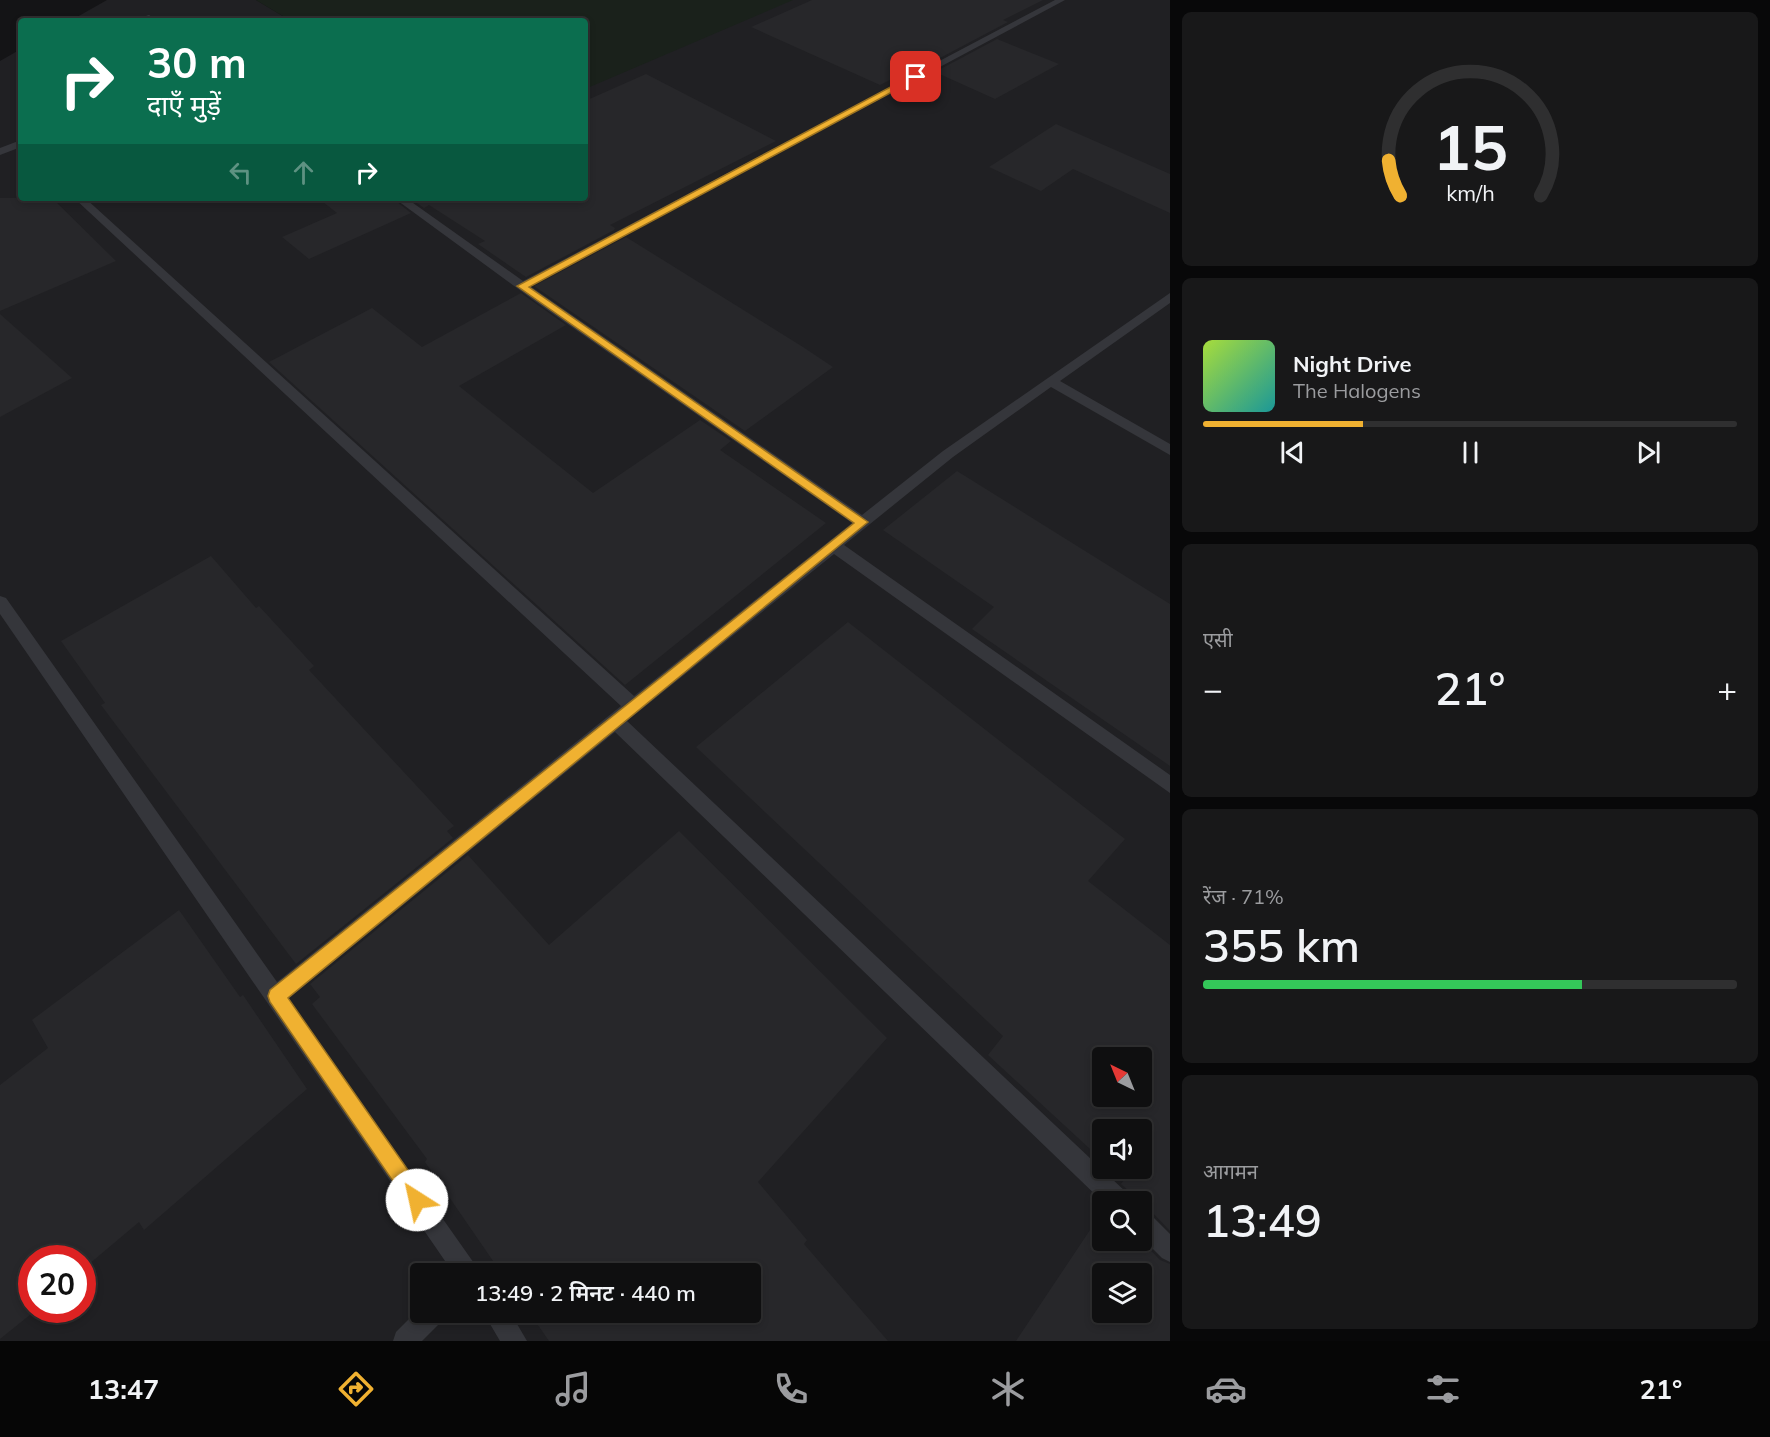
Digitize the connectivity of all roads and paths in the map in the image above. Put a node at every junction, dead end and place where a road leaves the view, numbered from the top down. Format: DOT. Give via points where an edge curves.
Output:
graph roads {
  1 [pos="1061,0"];
  2 [pos="18,144"];
  3 [pos="0,152"];
  4 [pos="82,201"];
  5 [pos="403,201"];
  6 [pos="522,286"];
  7 [pos="1170,297"];
  8 [pos="1050,381"];
  9 [pos="1170,450"];
  10 [pos="862,522"];
  11 [pos="834,546"];
  12 [pos="0,602"];
  13 [pos="633,706"];
  14 [pos="615,721"];
  15 [pos="1170,785"];
  16 [pos="276,996"];
  17 [pos="1107,1191"];
  18 [pos="1152,1232"];
  19 [pos="1170,1250"];
  20 [pos="460,1263"];
  21 [pos="422,1323"];
  22 [pos="503,1323"];
  23 [pos="405,1341"];
  24 [pos="515,1341"];
  1 -- 6 [label="lane"];
  2 -- 3 [label="lane"];
  4 -- 13 [label="lane"];
  5 -- 6 [label="lane"];
  6 -- 10 [label="lane"];
  7 -- 8 [label="lane"];
  8 -- 9 [label="lane"];
  8 -- 10 [label="lane"];
  10 -- 11 [label="lane"];
  11 -- 13 [label="lane"];
  11 -- 15 [label="lane"];
  12 -- 16 [label="lane"];
  13 -- 14 [label="lane"];
  14 -- 16 [label="lane"];
  14 -- 17 [label="lane"];
  16 -- 20 [label="lane"];
  18 -- 19 [label="lane"];
  21 -- 23 [label="lane"];
  22 -- 24 [label="lane"];
}
